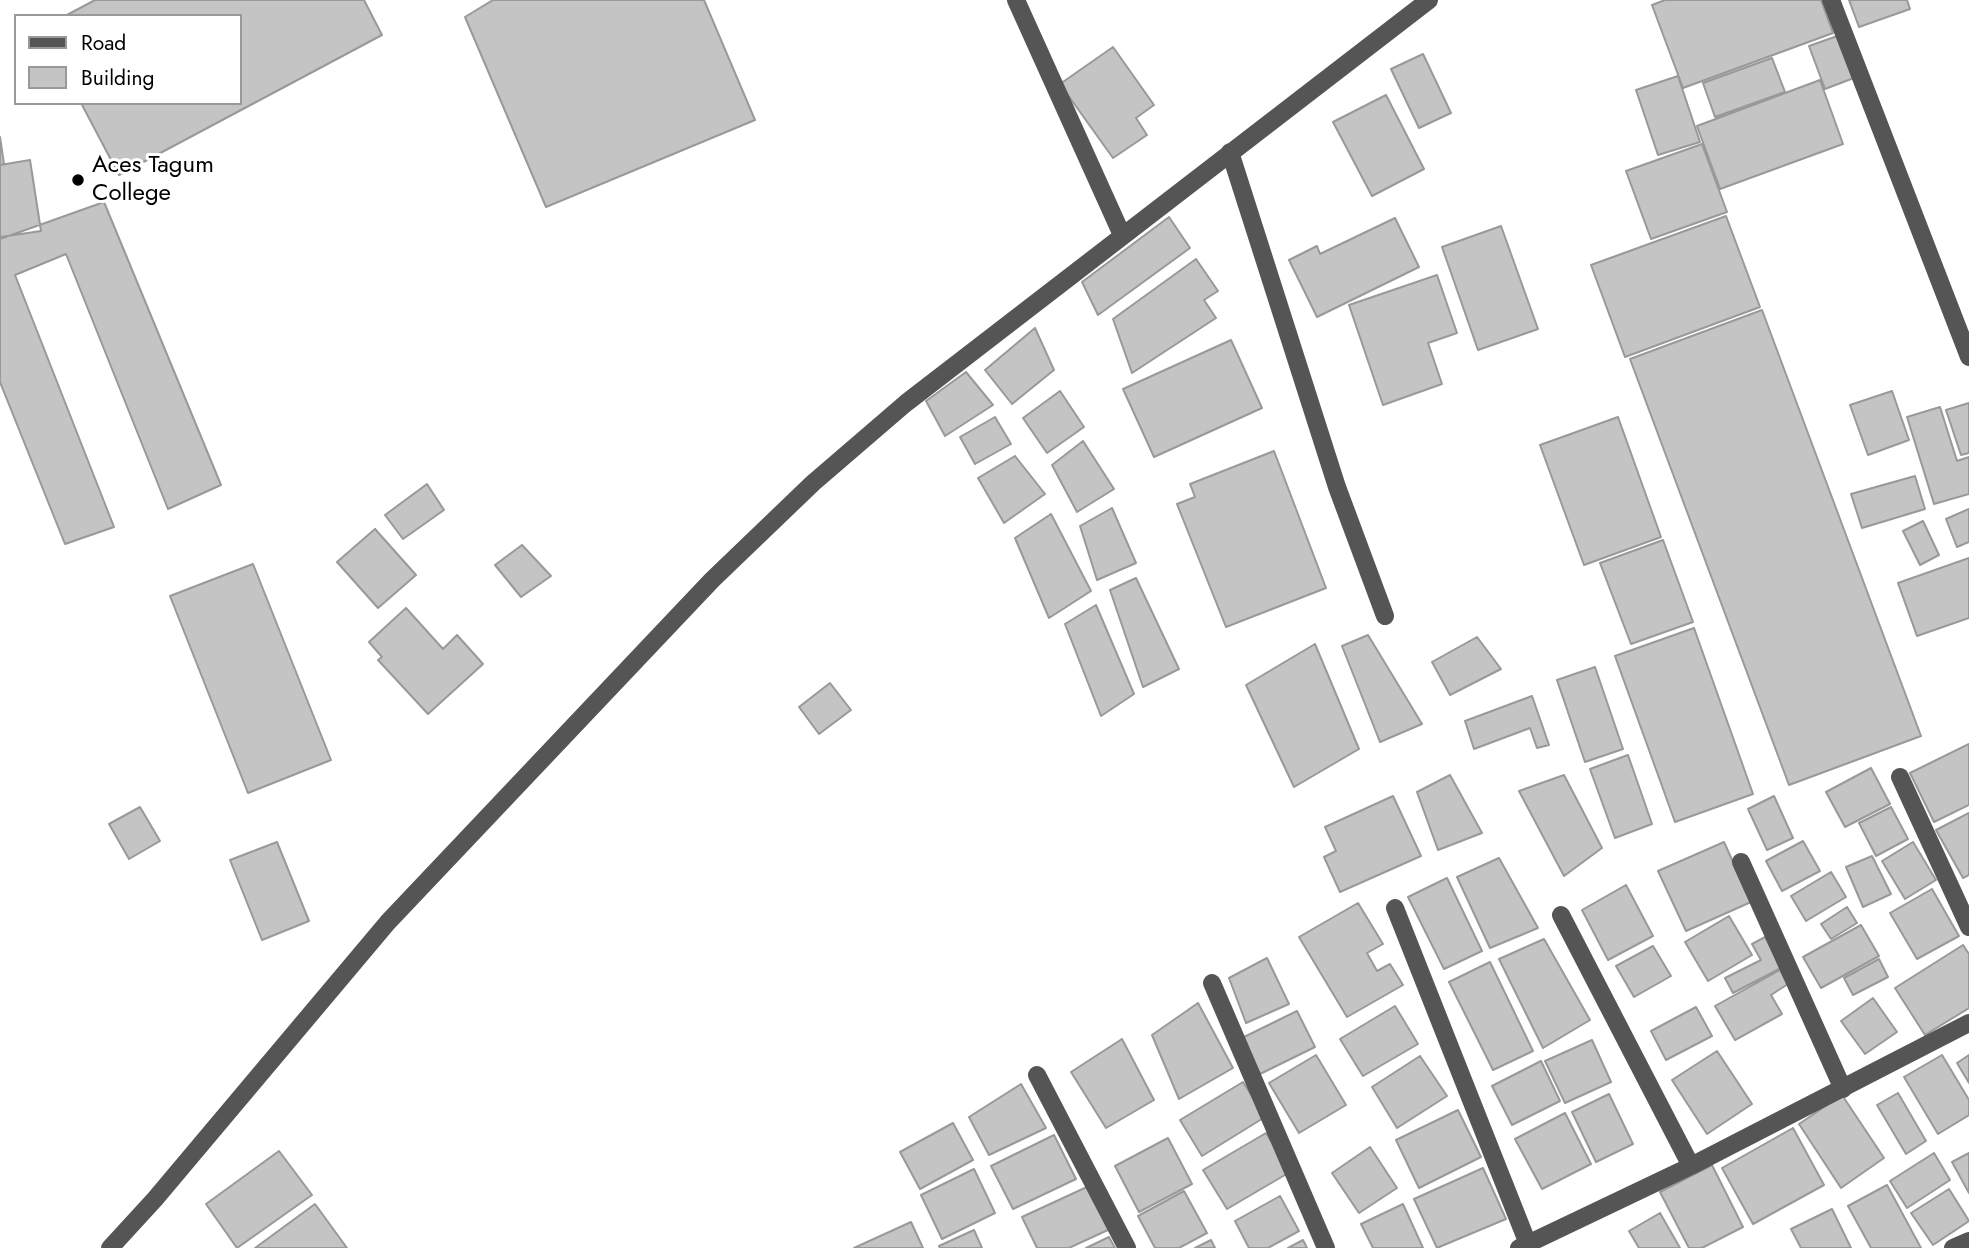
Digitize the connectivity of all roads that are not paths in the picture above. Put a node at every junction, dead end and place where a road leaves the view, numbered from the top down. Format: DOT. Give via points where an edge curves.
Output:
graph roads {
  1 [pos="1016,0"];
  2 [pos="1429,0"];
  3 [pos="1831,0"];
  4 [pos="1230,152"];
  5 [pos="1122,235"];
  6 [pos="1969,357"];
  7 [pos="1385,616"];
  8 [pos="1900,777"];
  9 [pos="1741,862"];
  10 [pos="1395,908"];
  11 [pos="1561,915"];
  12 [pos="1969,927"];
  13 [pos="1212,983"];
  14 [pos="1969,1023"];
  15 [pos="1037,1075"];
  16 [pos="1843,1089"];
  17 [pos="1691,1166"];
  18 [pos="1969,1241"];
  19 [pos="1523,1246"];
  20 [pos="110,1248"];
  21 [pos="1127,1248"];
  22 [pos="1326,1248"];
  23 [pos="1953,1248"];
  1 -- 5 [label="street"];
  2 -- 4 [label="street"];
  3 -- 6 [label="street"];
  4 -- 5 [label="street"];
  4 -- 7 [label="street" via="1337,486"];
  5 -- 20 [label="street" via="906,403 813,483 712,580 388,922"];
  8 -- 12 [label="street"];
  9 -- 16 [label="street"];
  10 -- 19 [label="street"];
  11 -- 17 [label="street"];
  13 -- 22 [label="street"];
  14 -- 16 [label="street"];
  15 -- 21 [label="street"];
  16 -- 17 [label="street"];
  17 -- 19 [label="street"];
  18 -- 23 [label="street"];
}
